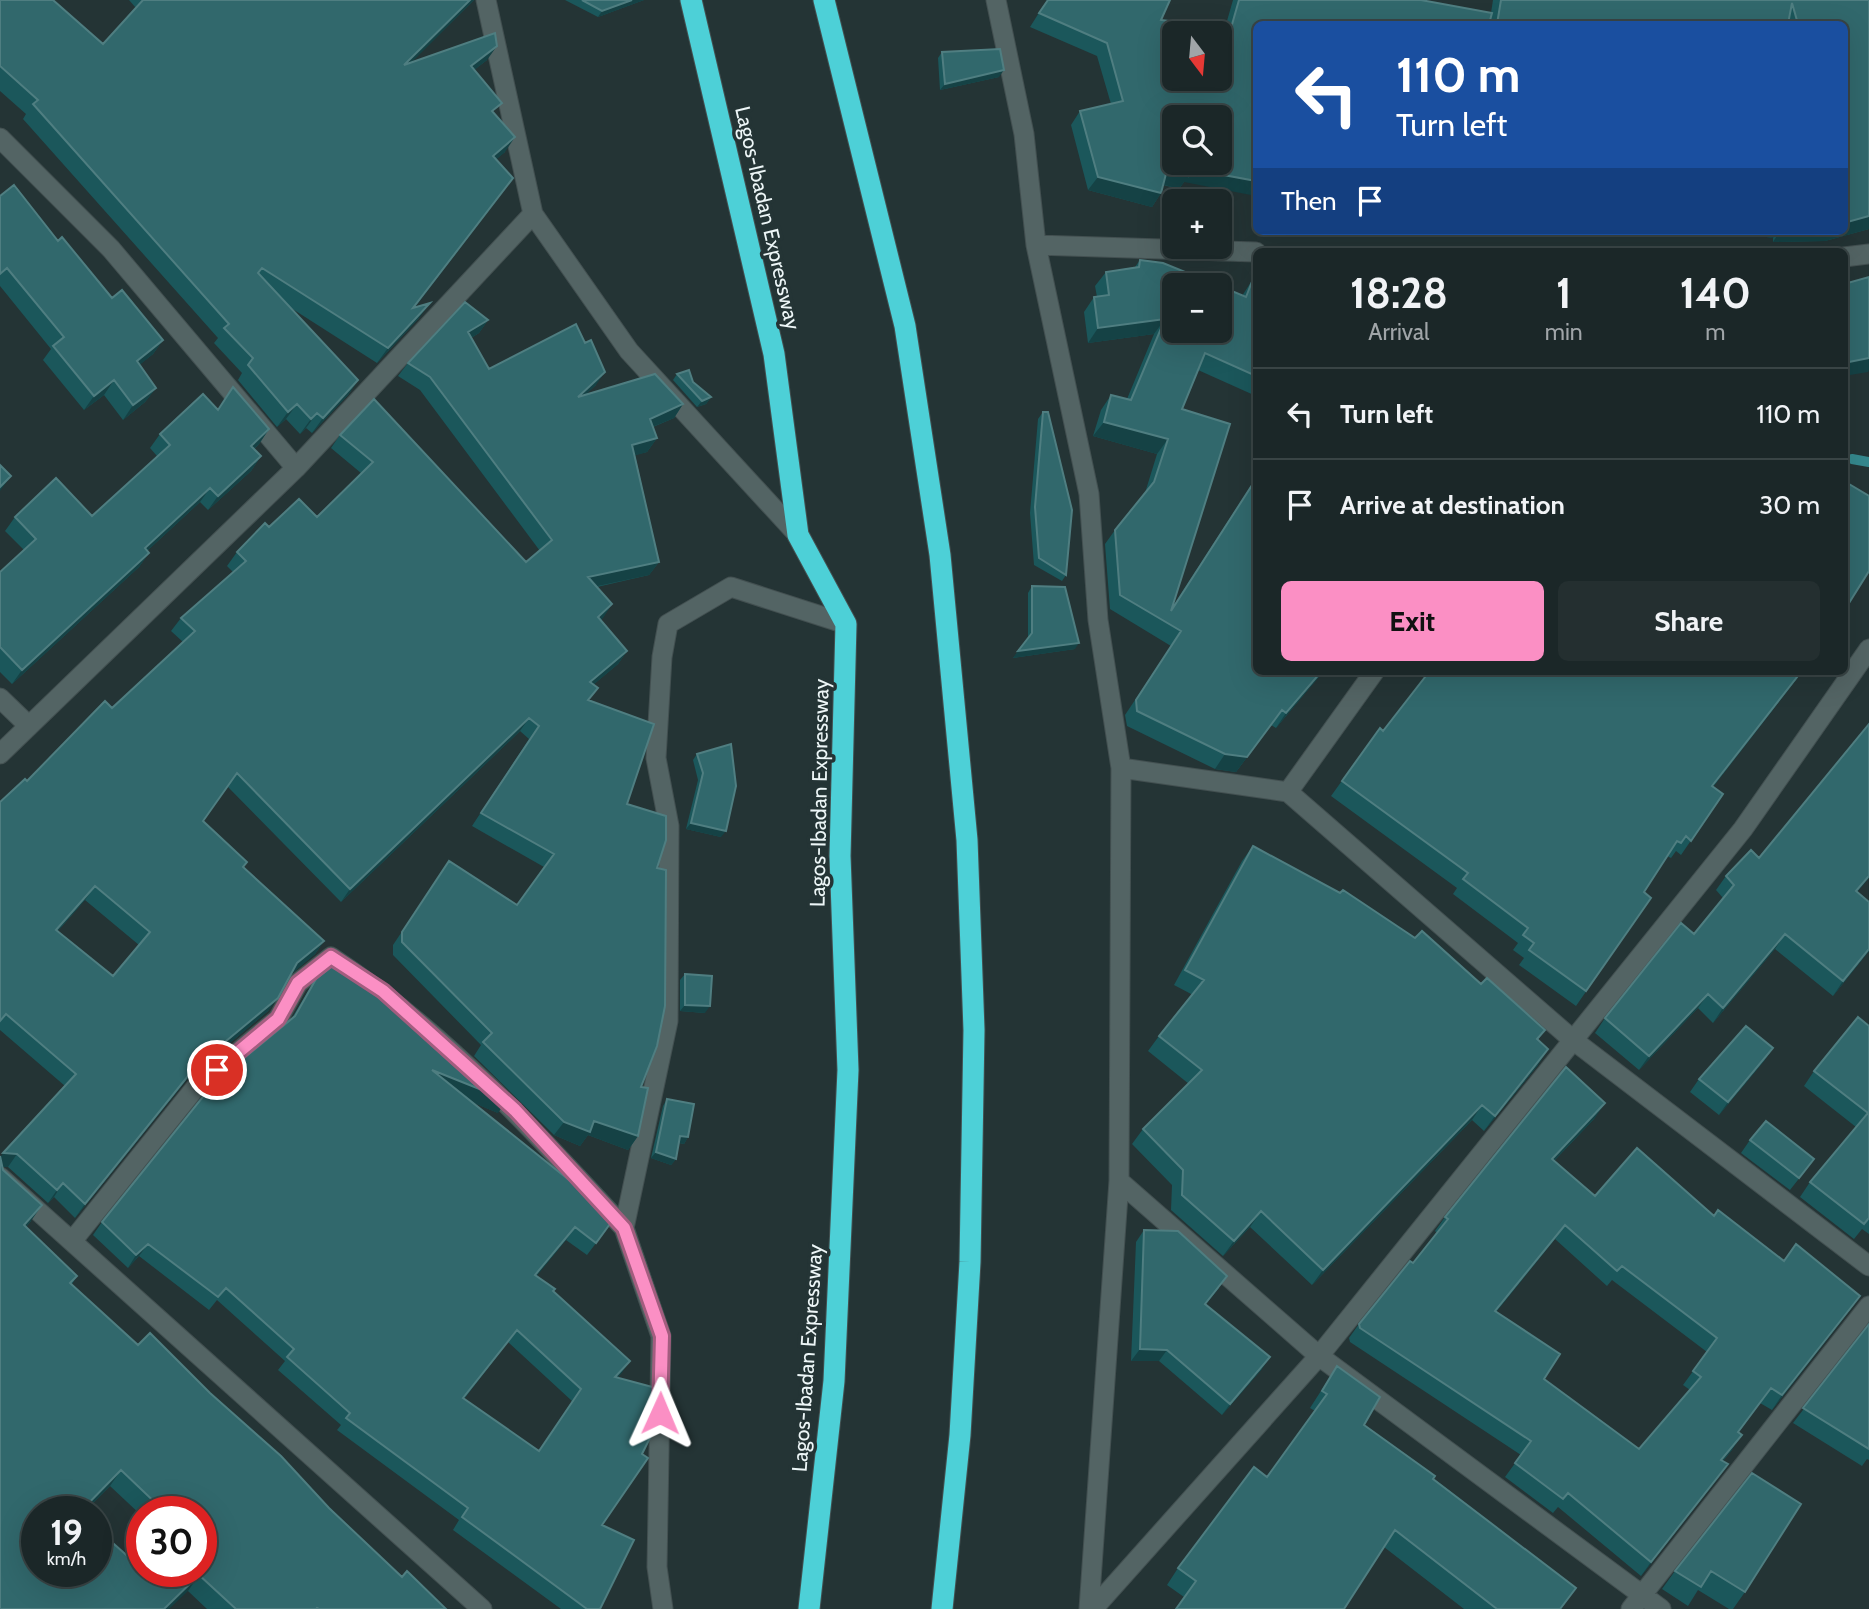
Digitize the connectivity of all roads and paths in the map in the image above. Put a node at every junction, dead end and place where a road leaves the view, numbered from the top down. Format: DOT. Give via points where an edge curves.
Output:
graph roads {
  1 [pos="486,0"];
  2 [pos="691,0"];
  3 [pos="824,0"];
  4 [pos="996,0"];
  5 [pos="0,138"];
  6 [pos="533,214"];
  7 [pos="1036,245"];
  8 [pos="1253,252"];
  9 [pos="1869,254"];
  10 [pos="1848,257"];
  11 [pos="296,468"];
  12 [pos="798,535"];
  13 [pos="846,624"];
  14 [pos="1869,649"];
  15 [pos="1372,675"];
  16 [pos="0,698"];
  17 [pos="29,726"];
  18 [pos="0,754"];
  19 [pos="1121,768"];
  20 [pos="1288,792"];
  21 [pos="1573,1040"];
  22 [pos="0,1177"];
  23 [pos="1119,1181"];
  24 [pos="624,1228"];
  25 [pos="73,1240"];
  26 [pos="1869,1266"];
  27 [pos="1869,1306"];
  28 [pos="1319,1356"];
  29 [pos="1636,1602"];
  30 [pos="482,1609"];
  31 [pos="663,1609"];
  32 [pos="809,1609"];
  33 [pos="942,1609"];
  34 [pos="1091,1609"];
  35 [pos="1661,1609"];
  1 -- 6 [label="street"];
  2 -- 12 [label="highway, Lagos-Ibadan Expressway" via="774,354"];
  3 -- 33 [label="highway" via="905,326 940,555 967,840 974,1030 970,1262 960,1435"];
  4 -- 7 [label="street" via="1024,134"];
  5 -- 11 [label="street" via="111,249"];
  6 -- 11 [label="street"];
  6 -- 12 [label="street" via="629,351"];
  7 -- 8 [label="street"];
  7 -- 19 [label="street" via="1089,494 1097,620"];
  9 -- 10 [label="street"];
  11 -- 17 [label="street"];
  12 -- 13 [label="highway, Lagos-Ibadan Expressway"];
  13 -- 24 [label="street" via="731,587 668,624 656,758 669,826 668,1021"];
  13 -- 32 [label="highway, Lagos-Ibadan Expressway" via="840,856 848,1070 834,1381"];
  14 -- 21 [label="street" via="1743,829"];
  15 -- 20 [label="street"];
  16 -- 17 [label="street"];
  17 -- 18 [label="street"];
  19 -- 20 [label="street"];
  19 -- 23 [label="street"];
  20 -- 21 [label="street"];
  21 -- 26 [label="street"];
  21 -- 28 [label="street"];
  22 -- 25 [label="street"];
  23 -- 28 [label="street"];
  23 -- 34 [label="street"];
  24 -- 25 [label="street" via="515,1110 383,991 331,957 298,983 278,1019 196,1087"];
  24 -- 31 [label="street" via="662,1336 657,1567"];
  25 -- 30 [label="street"];
  27 -- 29 [label="street"];
  28 -- 29 [label="street"];
  28 -- 34 [label="street"];
  29 -- 35 [label="street"];
}
